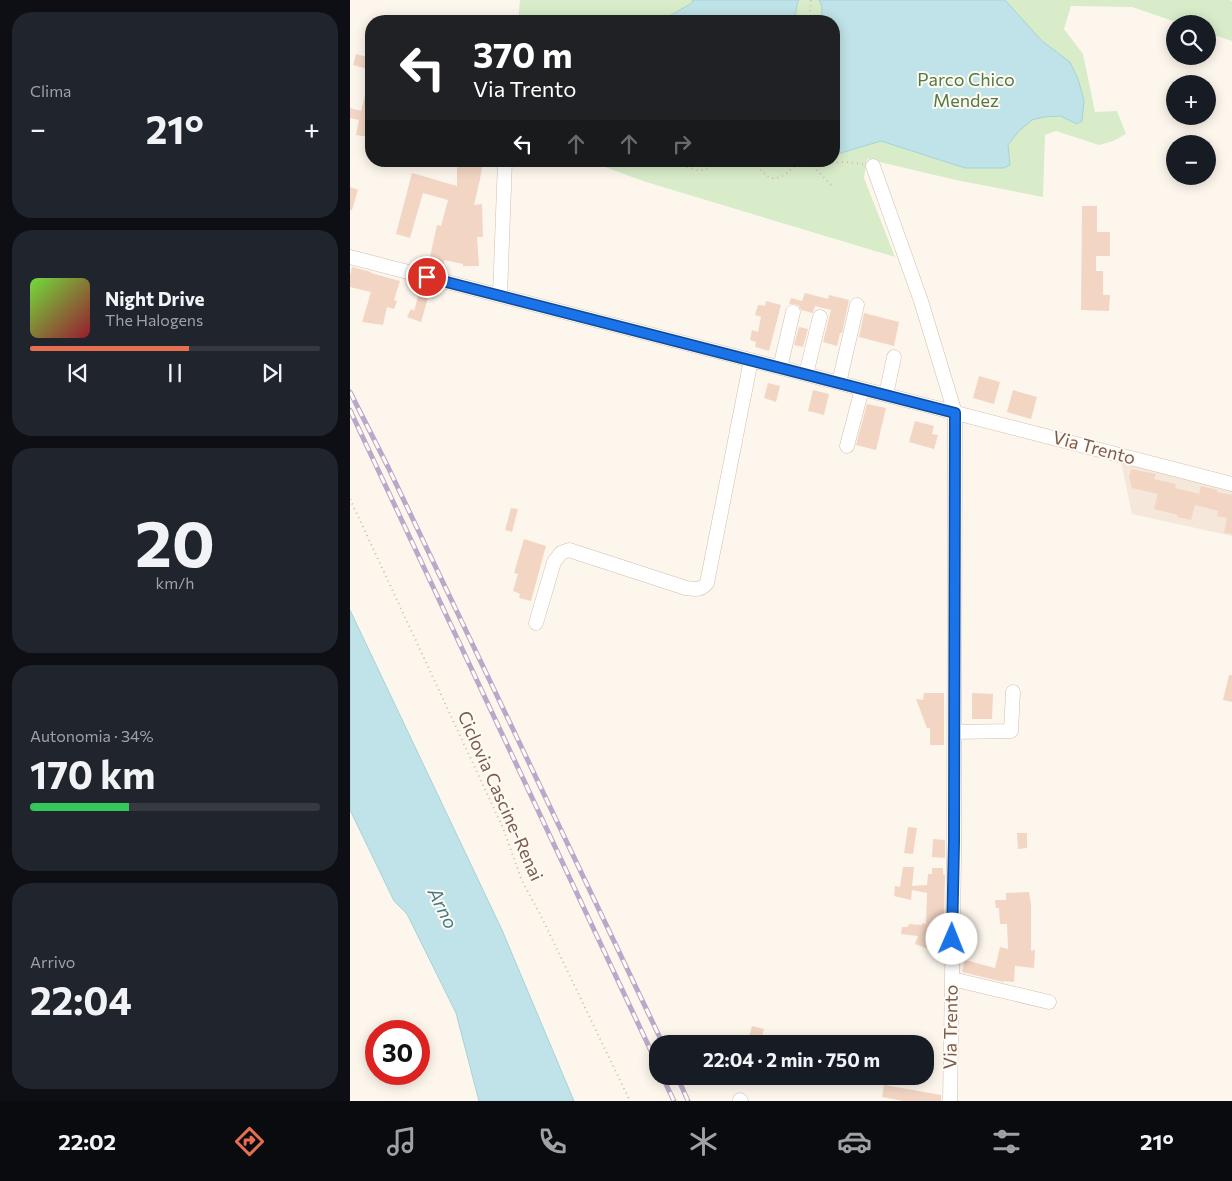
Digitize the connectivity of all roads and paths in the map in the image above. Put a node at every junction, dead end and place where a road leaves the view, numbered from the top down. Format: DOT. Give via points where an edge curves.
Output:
graph roads {
  1 [pos="811,0"];
  2 [pos="809,15"];
  3 [pos="840,162"];
  4 [pos="873,166"];
  5 [pos="504,167"];
  6 [pos="688,167"];
  7 [pos="710,167"];
  8 [pos="759,167"];
  9 [pos="794,167"];
  10 [pos="815,167"];
  11 [pos="831,185"];
  12 [pos="350,257"];
  13 [pos="500,296"];
  14 [pos="857,306"];
  15 [pos="789,314"];
  16 [pos="820,317"];
  17 [pos="894,357"];
  18 [pos="751,360"];
  19 [pos="777,367"];
  20 [pos="806,374"];
  21 [pos="839,383"];
  22 [pos="862,389"];
  23 [pos="886,395"];
  24 [pos="955,413"];
  25 [pos="847,446"];
  26 [pos="1232,484"];
  27 [pos="350,499"];
  28 [pos="536,623"];
  29 [pos="1013,692"];
  30 [pos="954,732"];
  31 [pos="952,979"];
  32 [pos="1049,1002"];
  33 [pos="630,1101"];
  34 [pos="950,1101"];
  1 -- 2 [label="path"];
  3 -- 4 [label="path"];
  4 -- 24 [label="street" via="921,301"];
  5 -- 13 [label="street"];
  6 -- 7 [label="path" via="698,170"];
  8 -- 9 [label="path" via="770,178 777,178"];
  10 -- 11 [label="path"];
  12 -- 13 [label="street, Via Trento"];
  13 -- 18 [label="street, Via Trento"];
  14 -- 21 [label="street"];
  15 -- 19 [label="street"];
  16 -- 20 [label="street"];
  17 -- 23 [label="street"];
  18 -- 19 [label="street, Via Trento"];
  18 -- 28 [label="street" via="708,583 703,588 686,588 568,550 554,562"];
  19 -- 20 [label="street, Via Trento"];
  20 -- 21 [label="street, Via Trento"];
  21 -- 22 [label="street, Via Trento"];
  22 -- 23 [label="street, Via Trento"];
  22 -- 25 [label="street"];
  23 -- 24 [label="street, Via Trento"];
  24 -- 26 [label="street, Via Trento"];
  24 -- 30 [label="street, Via Trento"];
  27 -- 33 [label="path, Ciclovia Cascine-Renai" via="503,828 522,881"];
  29 -- 30 [label="street" via="1011,731"];
  30 -- 31 [label="street, Via Trento"];
  31 -- 32 [label="street"];
  31 -- 34 [label="street, Via Trento"];
}
